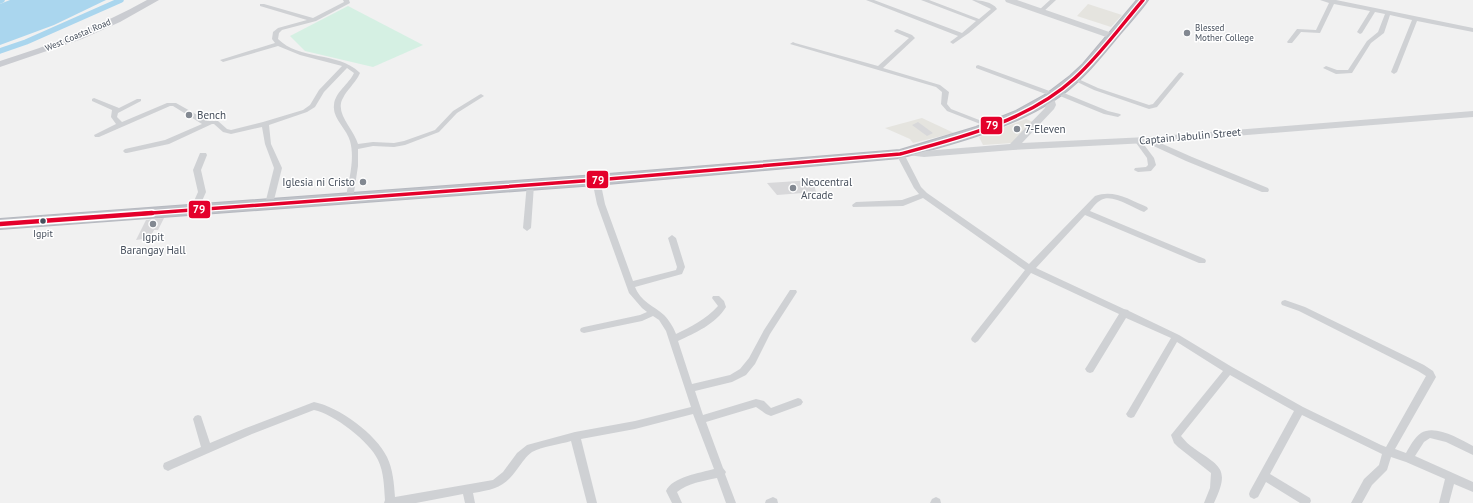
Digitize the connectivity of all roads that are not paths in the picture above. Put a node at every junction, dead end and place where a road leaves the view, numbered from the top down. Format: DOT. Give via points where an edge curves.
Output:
graph roads {
  1 [pos="154,0"];
  2 [pos="346,0"];
  3 [pos="869,0"];
  4 [pos="924,0"];
  5 [pos="975,0"];
  6 [pos="1009,0"];
  7 [pos="1053,0"];
  8 [pos="1143,0"];
  9 [pos="1323,0"];
  10 [pos="1333,1"];
  11 [pos="262,5"];
  12 [pos="1041,11"];
  13 [pos="1373,11"];
  14 [pos="1388,14"];
  15 [pos="1416,19"];
  16 [pos="314,20"];
  17 [pos="980,21"];
  18 [pos="1473,30"];
  19 [pos="897,31"];
  20 [pos="1360,32"];
  21 [pos="962,35"];
  22 [pos="1112,36"];
  23 [pos="952,42"];
  24 [pos="1290,42"];
  25 [pos="278,44"];
  26 [pos="793,44"];
  27 [pos="223,60"];
  28 [pos="0,64"];
  29 [pos="347,65"];
  30 [pos="978,67"];
  31 [pos="1326,68"];
  32 [pos="878,69"];
  33 [pos="1394,72"];
  34 [pos="1181,74"];
  35 [pos="1074,79"];
  36 [pos="1053,95"];
  37 [pos="481,96"];
  38 [pos="94,100"];
  39 [pos="139,100"];
  40 [pos="116,112"];
  41 [pos="1473,114"];
  42 [pos="1118,115"];
  43 [pos="206,123"];
  44 [pos="120,124"];
  45 [pos="265,124"];
  46 [pos="990,126"];
  47 [pos="97,135"];
  48 [pos="1142,140"];
  49 [pos="355,147"];
  50 [pos="1013,147"];
  51 [pos="127,151"];
  52 [pos="903,153"];
  53 [pos="204,155"];
  54 [pos="1138,170"];
  55 [pos="596,180"];
  56 [pos="530,185"];
  57 [pos="1265,190"];
  58 [pos="924,195"];
  59 [pos="350,197"];
  60 [pos="269,204"];
  61 [pos="856,205"];
  62 [pos="1144,209"];
  63 [pos="194,210"];
  64 [pos="1085,212"];
  65 [pos="0,224"];
  66 [pos="527,228"];
  67 [pos="672,238"];
  68 [pos="1202,261"];
  69 [pos="1030,269"];
  70 [pos="630,285"];
  71 [pos="794,292"];
  72 [pos="716,298"];
  73 [pos="1285,303"];
  74 [pos="653,312"];
  75 [pos="1125,312"];
  76 [pos="584,330"];
  77 [pos="1176,337"];
  78 [pos="673,339"];
  79 [pos="975,340"];
  80 [pos="1090,369"];
  81 [pos="1229,370"];
  82 [pos="689,389"];
  83 [pos="798,402"];
  84 [pos="697,409"];
  85 [pos="1300,410"];
  86 [pos="1131,414"];
  87 [pos="198,419"];
  88 [pos="700,420"];
  89 [pos="575,436"];
  90 [pos="207,449"];
  91 [pos="1473,451"];
  92 [pos="1388,452"];
  93 [pos="1408,458"];
  94 [pos="168,466"];
  95 [pos="720,472"];
  96 [pos="1265,476"];
  97 [pos="1451,477"];
  98 [pos="1473,487"];
  99 [pos="467,488"];
  100 [pos="1254,494"];
  101 [pos="1306,501"];
  102 [pos="390,502"];
  103 [pos="470,503"];
  104 [pos="592,503"];
  105 [pos="677,503"];
  106 [pos="731,503"];
  107 [pos="1208,503"];
  108 [pos="1356,503"];
  109 [pos="1444,503"];
  1 -- 28 [label="main road, West Coastal Road" via="84,34"];
  2 -- 16 [label="street" via="347,2 340,7"];
  3 -- 21 [label="street"];
  4 -- 17 [label="street"];
  5 -- 17 [label="street" via="993,6 994,9"];
  6 -- 12 [label="street"];
  7 -- 12 [label="street"];
  8 -- 22 [label="highway"];
  9 -- 10 [label="street"];
  10 -- 13 [label="street"];
  10 -- 24 [label="street" via="1318,32 1299,30"];
  11 -- 16 [label="street"];
  12 -- 22 [label="street"];
  13 -- 14 [label="street"];
  13 -- 20 [label="street"];
  14 -- 15 [label="street"];
  14 -- 31 [label="street" via="1381,34 1369,42 1350,72 1336,72"];
  15 -- 18 [label="street"];
  15 -- 33 [label="street"];
  16 -- 25 [label="street" via="280,29 275,34"];
  17 -- 21 [label="street"];
  19 -- 32 [label="street" via="912,38"];
  21 -- 23 [label="street"];
  22 -- 35 [label="highway"];
  25 -- 27 [label="street"];
  25 -- 29 [label="street" via="316,58"];
  26 -- 32 [label="street"];
  29 -- 45 [label="street" via="321,91 314,106"];
  29 -- 49 [label="street" via="358,73 337,102 336,108 352,136"];
  30 -- 36 [label="street"];
  32 -- 46 [label="street" via="938,86 946,92 944,104 949,110"];
  34 -- 35 [label="street" via="1155,106 1149,107"];
  35 -- 36 [label="highway"];
  36 -- 42 [label="street"];
  36 -- 46 [label="highway"];
  36 -- 50 [label="street" via="1049,109"];
  37 -- 49 [label="street" via="455,112 437,131 426,136 394,145 372,144"];
  38 -- 40 [label="street" via="116,109"];
  39 -- 40 [label="street"];
  40 -- 44 [label="street" via="114,117"];
  41 -- 48 [label="street, Captain Jabulin Street"];
  43 -- 44 [label="street" via="174,104 169,104"];
  43 -- 45 [label="street" via="216,122 231,132"];
  43 -- 51 [label="street" via="167,142"];
  44 -- 47 [label="street"];
  45 -- 60 [label="street" via="268,144 278,168"];
  46 -- 52 [label="highway"];
  48 -- 50 [label="street, Captain Jabulin Street"];
  48 -- 54 [label="street" via="1152,165 1148,169"];
  48 -- 57 [label="street"];
  49 -- 59 [label="street"];
  50 -- 52 [label="street, Captain Jabulin Street" via="924,154"];
  52 -- 55 [label="highway"];
  52 -- 58 [label="street" via="918,188"];
  53 -- 63 [label="street" via="197,170 202,192"];
  55 -- 56 [label="highway"];
  55 -- 70 [label="street" via="601,204"];
  56 -- 59 [label="highway"];
  56 -- 66 [label="street"];
  58 -- 61 [label="street" via="903,203"];
  58 -- 69 [label="street"];
  59 -- 60 [label="highway"];
  60 -- 63 [label="highway"];
  62 -- 64 [label="street" via="1107,195 1098,198"];
  63 -- 65 [label="highway"];
  64 -- 68 [label="street"];
  64 -- 69 [label="street"];
  67 -- 70 [label="street" via="681,266 679,272"];
  69 -- 75 [label="street"];
  69 -- 79 [label="street"];
  70 -- 74 [label="street" via="637,299"];
  71 -- 82 [label="street" via="743,372 732,378"];
  72 -- 78 [label="street" via="722,307 713,317"];
  73 -- 92 [label="street" via="1351,332 1430,374 1430,380"];
  74 -- 76 [label="street" via="642,318"];
  74 -- 78 [label="street" via="667,323"];
  75 -- 77 [label="street"];
  75 -- 80 [label="street"];
  77 -- 81 [label="street"];
  77 -- 86 [label="street"];
  78 -- 82 [label="street"];
  81 -- 85 [label="street"];
  81 -- 107 [label="street" via="1176,435 1178,442 1216,471 1216,486"];
  82 -- 84 [label="street"];
  83 -- 88 [label="street" via="771,412 760,403 756,403"];
  84 -- 88 [label="street"];
  84 -- 89 [label="street" via="635,425"];
  85 -- 92 [label="street"];
  85 -- 96 [label="street"];
  87 -- 90 [label="street"];
  88 -- 95 [label="street"];
  89 -- 99 [label="street" via="530,448 503,479 495,484"];
  89 -- 104 [label="street"];
  90 -- 94 [label="street"];
  90 -- 102 [label="street" via="319,406 346,422 377,449 384,460"];
  91 -- 93 [label="street" via="1432,434 1420,440"];
  92 -- 93 [label="street"];
  92 -- 108 [label="street" via="1383,467 1368,482"];
  93 -- 97 [label="street"];
  95 -- 105 [label="street" via="674,487 671,491"];
  95 -- 106 [label="street"];
  96 -- 100 [label="street"];
  96 -- 101 [label="street"];
  97 -- 98 [label="street"];
  97 -- 109 [label="street"];
  99 -- 102 [label="street"];
  99 -- 103 [label="street"];
}
